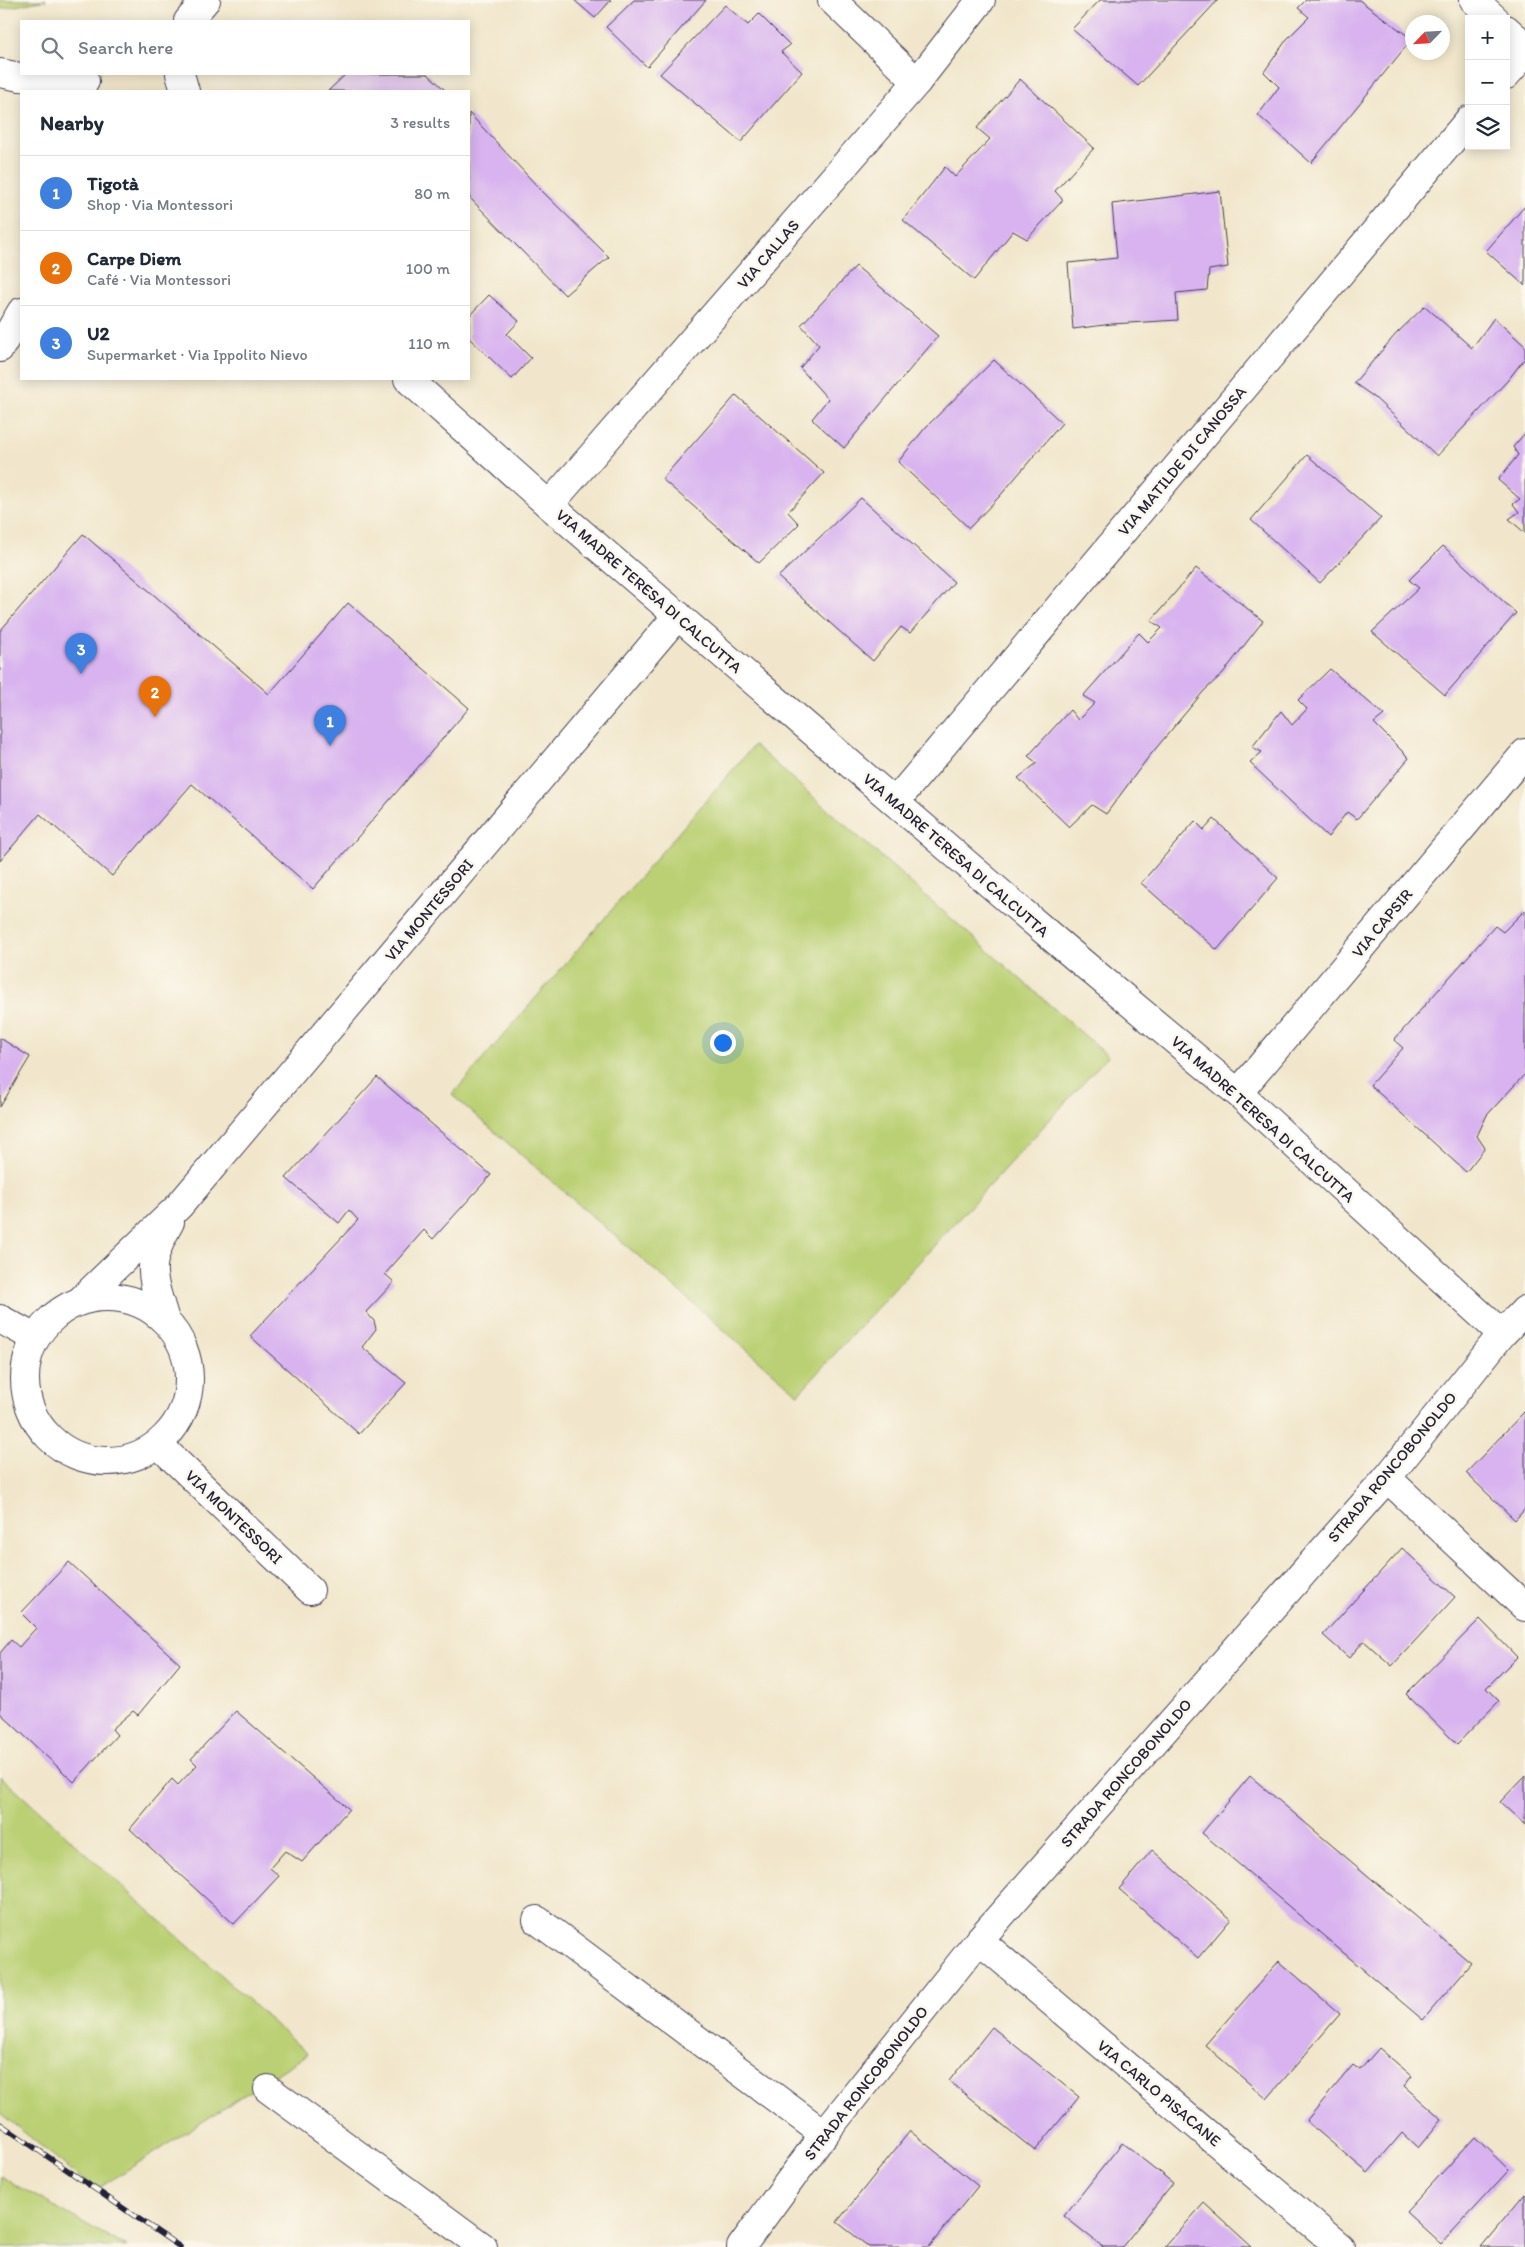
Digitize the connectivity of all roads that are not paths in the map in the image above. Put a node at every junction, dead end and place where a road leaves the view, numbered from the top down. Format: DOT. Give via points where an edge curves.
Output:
graph roads {
  1 [pos="206,0"];
  2 [pos="832,0"];
  3 [pos="981,0"];
  4 [pos="1474,0"];
  5 [pos="1491,15"];
  6 [pos="189,20"];
  7 [pos="1510,33"];
  8 [pos="1525,46"];
  9 [pos="1525,53"];
  10 [pos="1510,70"];
  11 [pos="0,73"];
  12 [pos="180,75"];
  13 [pos="85,82"];
  14 [pos="917,82"];
  15 [pos="185,90"];
  16 [pos="1465,125"];
  17 [pos="20,314"];
  18 [pos="0,348"];
  19 [pos="409,380"];
  20 [pos="550,505"];
  21 [pos="678,615"];
  22 [pos="1525,753"];
  23 [pos="895,802"];
  24 [pos="1238,1093"];
  25 [pos="179,1206"];
  26 [pos="81,1300"];
  27 [pos="1525,1310"];
  28 [pos="0,1319"];
  29 [pos="165,1320"];
  30 [pos="1502,1334"];
  31 [pos="35,1338"];
  32 [pos="158,1444"];
  33 [pos="1387,1478"];
  34 [pos="310,1590"];
  35 [pos="1525,1608"];
  36 [pos="537,1920"];
  37 [pos="979,1940"];
  38 [pos="268,2089"];
  39 [pos="824,2134"];
  40 [pos="484,2247"];
  41 [pos="741,2247"];
  42 [pos="1340,2247"];
  1 -- 6 [label="street"];
  2 -- 14 [label="street"];
  3 -- 14 [label="street, VIA CALLAS"];
  4 -- 5 [label="street"];
  7 -- 8 [label="street"];
  9 -- 10 [label="street"];
  11 -- 13 [label="street"];
  12 -- 15 [label="street"];
  14 -- 20 [label="street, VIA CALLAS"];
  16 -- 23 [label="street, VIA MATILDE DI CANOSSA"];
  17 -- 18 [label="street"];
  19 -- 20 [label="street, VIA MADRE TERESA DI CALCUTTA"];
  20 -- 21 [label="street, VIA MADRE TERESA DI CALCUTTA"];
  21 -- 23 [label="street, VIA MADRE TERESA DI CALCUTTA"];
  21 -- 25 [label="street, VIA MONTESSORI"];
  22 -- 24 [label="street, VIA CAPSIR"];
  23 -- 24 [label="street, VIA MADRE TERESA DI CALCUTTA"];
  24 -- 30 [label="street, VIA MADRE TERESA DI CALCUTTA"];
  25 -- 26 [label="street, VIA MONTESSORI"];
  25 -- 29 [label="street, VIA MONTESSORI" via="155,1248 151,1273"];
  26 -- 29 [label="street, VIA MONTESSORI" via="103,1296 126,1298 147,1306"];
  26 -- 31 [label="street, VIA MONTESSORI" via="48,1321"];
  27 -- 30 [label="street, STRADA RONCOBONOLDO"];
  28 -- 31 [label="street"];
  29 -- 32 [label="street, VIA MONTESSORI" via="181,1343 189,1370 187,1398 177,1424"];
  30 -- 33 [label="street, STRADA RONCOBONOLDO"];
  31 -- 32 [label="street, VIA MONTESSORI" via="26,1359 24,1382 29,1405 39,1426 58,1445 81,1458 108,1462 135,1457"];
  32 -- 34 [label="street, VIA MONTESSORI"];
  33 -- 35 [label="street"];
  33 -- 37 [label="street, STRADA RONCOBONOLDO"];
  36 -- 39 [label="street"];
  37 -- 39 [label="street, STRADA RONCOBONOLDO"];
  37 -- 42 [label="street, VIA CARLO PISACANE"];
  38 -- 40 [label="street"];
  39 -- 41 [label="street, STRADA RONCOBONOLDO"];
}
